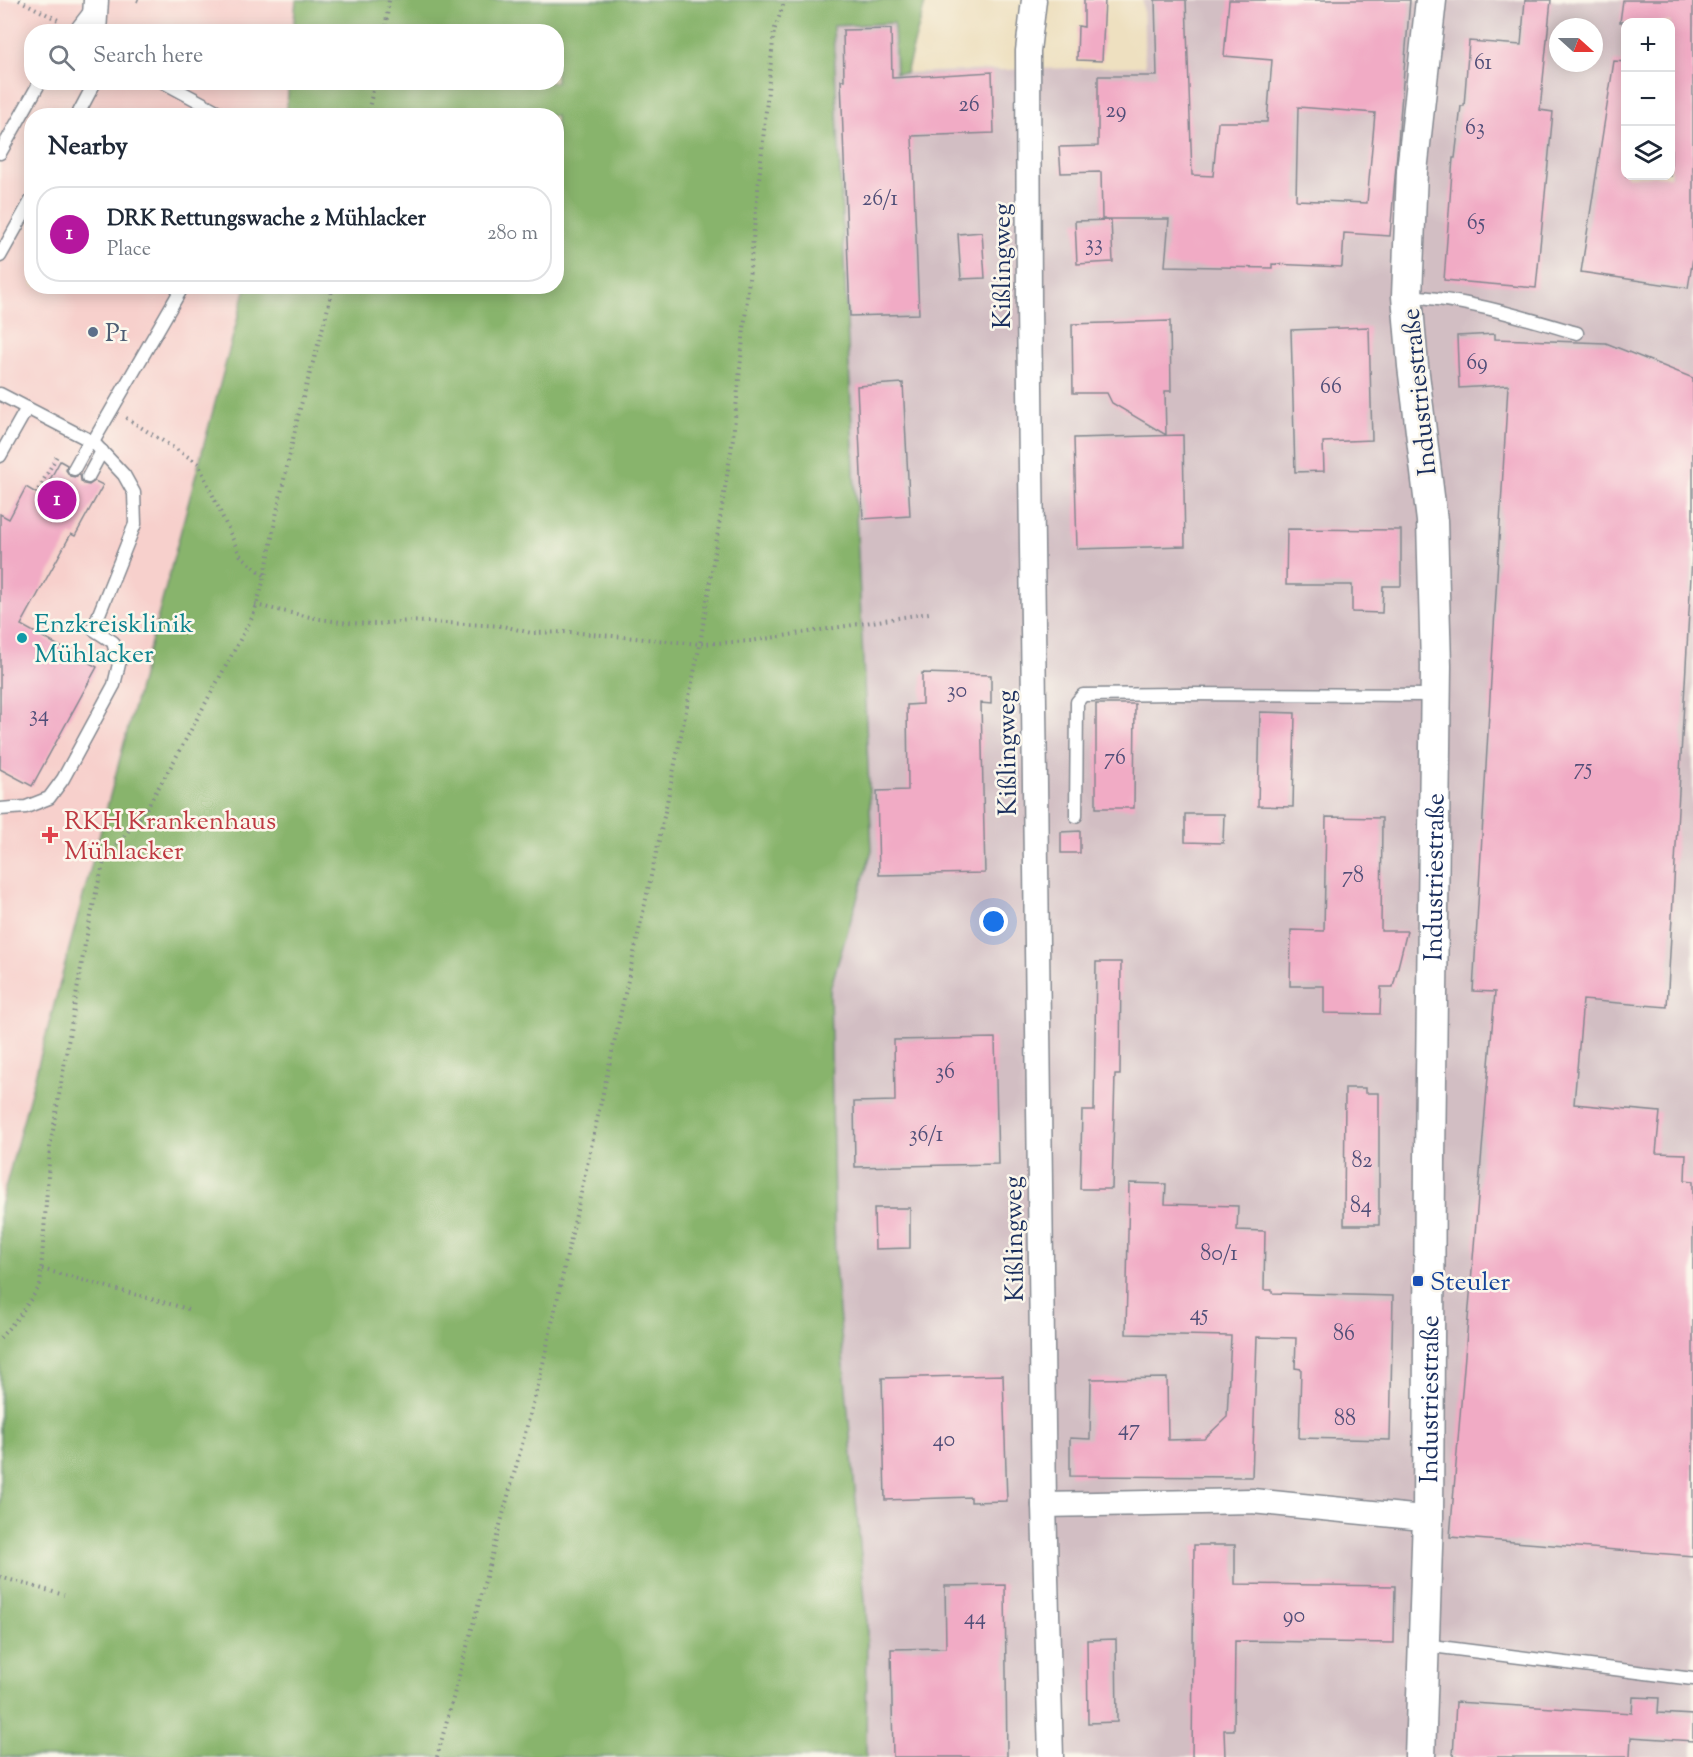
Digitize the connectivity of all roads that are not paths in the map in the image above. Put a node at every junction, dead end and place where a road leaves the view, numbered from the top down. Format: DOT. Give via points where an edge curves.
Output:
graph roads {
  1 [pos="1034,0"];
  2 [pos="1431,0"];
  3 [pos="96,2"];
  4 [pos="85,24"];
  5 [pos="35,90"];
  6 [pos="90,90"];
  7 [pos="178,90"];
  8 [pos="25,108"];
  9 [pos="81,108"];
  10 [pos="211,108"];
  11 [pos="24,110"];
  12 [pos="0,153"];
  13 [pos="24,212"];
  14 [pos="0,256"];
  15 [pos="178,294"];
  16 [pos="1407,296"];
  17 [pos="1577,333"];
  18 [pos="0,394"];
  19 [pos="27,408"];
  20 [pos="95,445"];
  21 [pos="0,456"];
  22 [pos="74,469"];
  23 [pos="88,477"];
  24 [pos="1436,695"];
  25 [pos="0,809"];
  26 [pos="1076,816"];
  27 [pos="1044,1505"];
  28 [pos="1428,1517"];
  29 [pos="1424,1645"];
  30 [pos="1693,1679"];
  31 [pos="1051,1757"];
  32 [pos="1420,1757"];
  1 -- 27 [label="street, Kißlingweg" via="1028,51 1029,306"];
  2 -- 16 [label="street, Industriestraße" via="1412,171"];
  3 -- 4 [label="street"];
  5 -- 8 [label="lane"];
  6 -- 9 [label="lane"];
  7 -- 10 [label="lane"];
  11 -- 12 [label="lane"];
  13 -- 14 [label="lane"];
  15 -- 20 [label="lane"];
  16 -- 17 [label="lane" via="1498,310"];
  16 -- 24 [label="street, Industriestraße" via="1432,521"];
  18 -- 19 [label="lane"];
  19 -- 20 [label="lane"];
  19 -- 21 [label="lane"];
  20 -- 22 [label="lane"];
  20 -- 23 [label="lane"];
  20 -- 25 [label="lane" via="124,475 134,493 135,524 93,629 113,642 119,664 114,685 49,798 26,807"];
  24 -- 26 [label="lane" via="1083,695 1077,702"];
  24 -- 28 [label="street, Industriestraße"];
  27 -- 28 [label="street" via="1252,1501"];
  27 -- 31 [label="street, Kißlingweg"];
  28 -- 29 [label="street, Industriestraße"];
  29 -- 30 [label="lane"];
  29 -- 32 [label="street, Industriestraße"];
}
